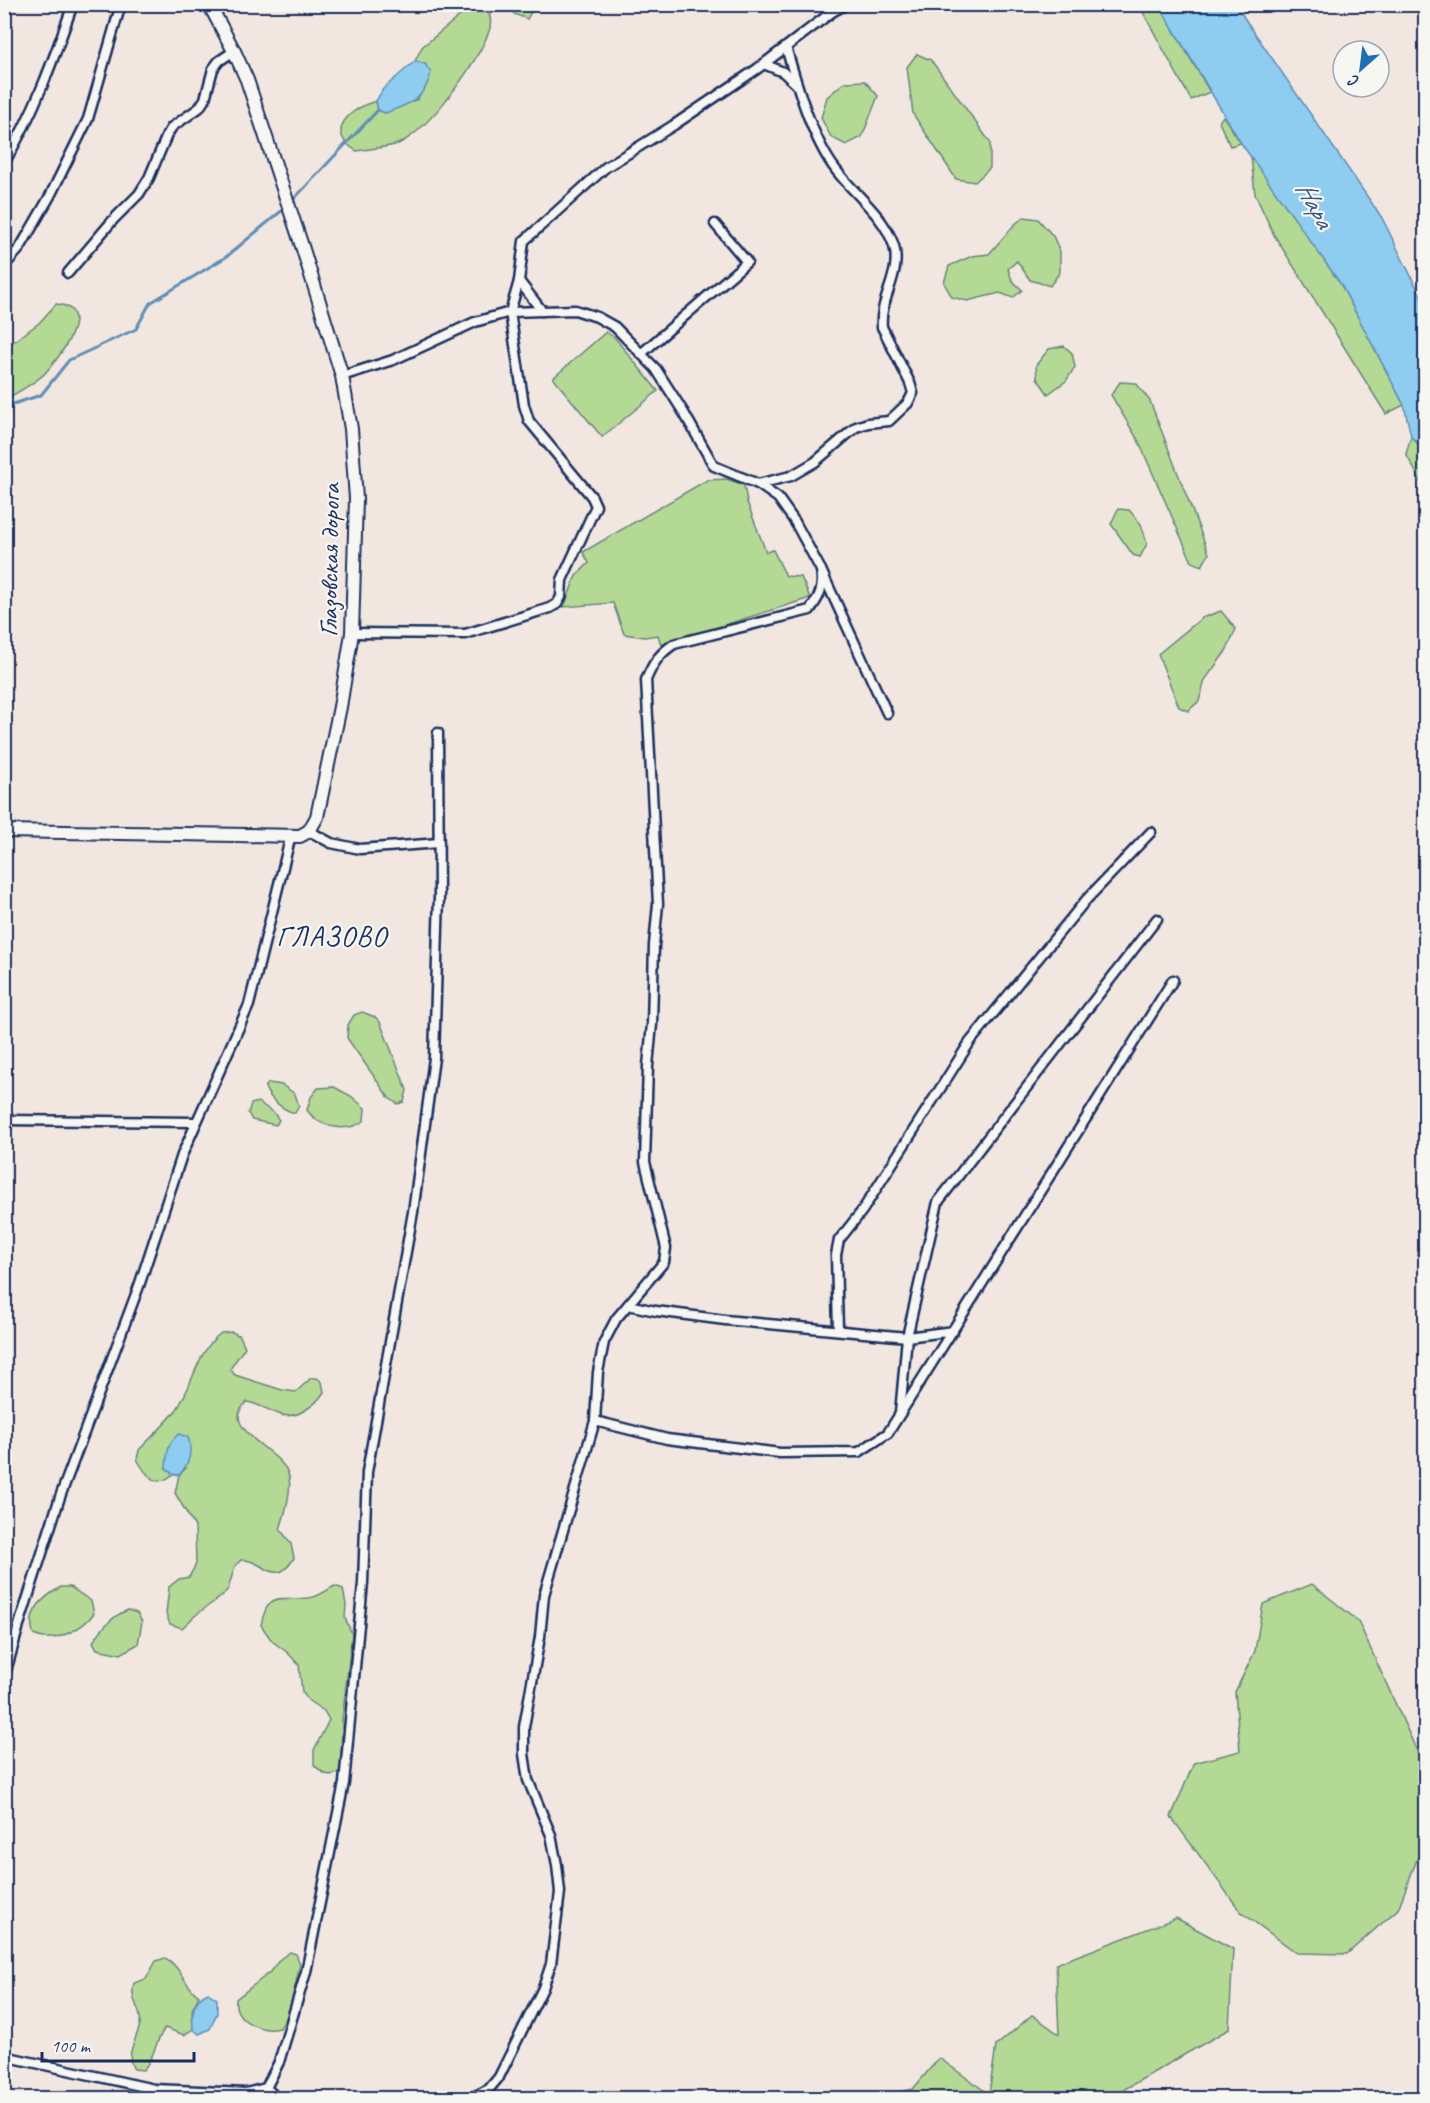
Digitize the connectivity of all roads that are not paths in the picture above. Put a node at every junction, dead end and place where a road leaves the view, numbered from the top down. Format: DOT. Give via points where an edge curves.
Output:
graph roads {
  1 [pos="72,4"];
  2 [pos="121,4"];
  3 [pos="209,4"];
  4 [pos="846,4"];
  5 [pos="786,47"];
  6 [pos="234,51"];
  7 [pos="764,64"];
  8 [pos="796,84"];
  9 [pos="4,163"];
  10 [pos="715,225"];
  11 [pos="4,266"];
  12 [pos="68,273"];
  13 [pos="519,281"];
  14 [pos="542,311"];
  15 [pos="510,312"];
  16 [pos="642,353"];
  17 [pos="342,376"];
  18 [pos="758,484"];
  19 [pos="821,570"];
  20 [pos="352,633"];
  21 [pos="887,712"];
  22 [pos="438,733"];
  23 [pos="4,831"];
  24 [pos="309,831"];
  25 [pos="1151,832"];
  26 [pos="291,835"];
  27 [pos="439,843"];
  28 [pos="1157,919"];
  29 [pos="1173,980"];
  30 [pos="4,1120"];
  31 [pos="195,1122"];
  32 [pos="627,1305"];
  33 [pos="838,1330"];
  34 [pos="953,1331"];
  35 [pos="907,1337"];
  36 [pos="899,1417"];
  37 [pos="595,1421"];
  38 [pos="4,1678"];
  39 [pos="4,2056"];
  40 [pos="259,2093"];
  41 [pos="277,2098"];
  42 [pos="471,2098"];
  1 -- 9 [label="street" via="54,57"];
  2 -- 11 [label="street" via="88,119 35,222"];
  3 -- 6 [label="street, Глазовская дорога"];
  4 -- 5 [label="street"];
  5 -- 7 [label="street"];
  5 -- 8 [label="street"];
  6 -- 12 [label="street" via="213,69 206,99 199,108 166,135 139,194"];
  6 -- 17 [label="street, Глазовская дорога" via="247,80"];
  7 -- 8 [label="street" via="783,72"];
  7 -- 13 [label="street" via="606,167 524,241"];
  8 -- 18 [label="street" via="823,151 880,219 893,245 897,262 881,317 882,327 913,393 889,421 856,427 832,449 791,476"];
  10 -- 16 [label="street" via="747,262"];
  13 -- 14 [label="street"];
  13 -- 15 [label="street"];
  14 -- 15 [label="street"];
  14 -- 16 [label="street" via="575,310 597,317 615,327"];
  15 -- 17 [label="street" via="475,322 393,360"];
  15 -- 20 [label="street" via="529,421 596,506 562,580 561,597 550,608 465,634"];
  16 -- 18 [label="street" via="684,412 714,466"];
  17 -- 20 [label="street, Глазовская дорога" via="356,499"];
  18 -- 19 [label="street" via="778,498"];
  19 -- 21 [label="street"];
  19 -- 32 [label="street" via="820,597 810,610 674,644 660,654 646,680 658,904 645,1162 666,1248 664,1262"];
  20 -- 24 [label="street, Глазовская дорога" via="317,817"];
  22 -- 27 [label="street"];
  23 -- 26 [label="street"];
  24 -- 26 [label="street"];
  24 -- 27 [label="street" via="331,843 360,849"];
  25 -- 33 [label="street" via="1086,900 970,1042 862,1211 839,1240"];
  26 -- 31 [label="street" via="249,1005"];
  27 -- 40 [label="street" via="434,1058 413,1212 367,1472 363,1583 344,1783 306,1972 279,2062"];
  28 -- 35 [label="street" via="938,1202"];
  29 -- 34 [label="street"];
  30 -- 31 [label="street"];
  31 -- 38 [label="street" via="60,1497"];
  32 -- 33 [label="street"];
  32 -- 37 [label="street" via="604,1342"];
  33 -- 35 [label="street"];
  34 -- 35 [label="street"];
  34 -- 36 [label="street"];
  35 -- 36 [label="street"];
  36 -- 37 [label="street" via="888,1433 859,1452 780,1453 667,1439"];
  37 -- 42 [label="street" via="544,1595 524,1727 528,1780 551,1835 557,1865 560,1892 551,1964 500,2077 489,2089"];
  39 -- 40 [label="street" via="154,2089"];
  40 -- 41 [label="street"];
}
